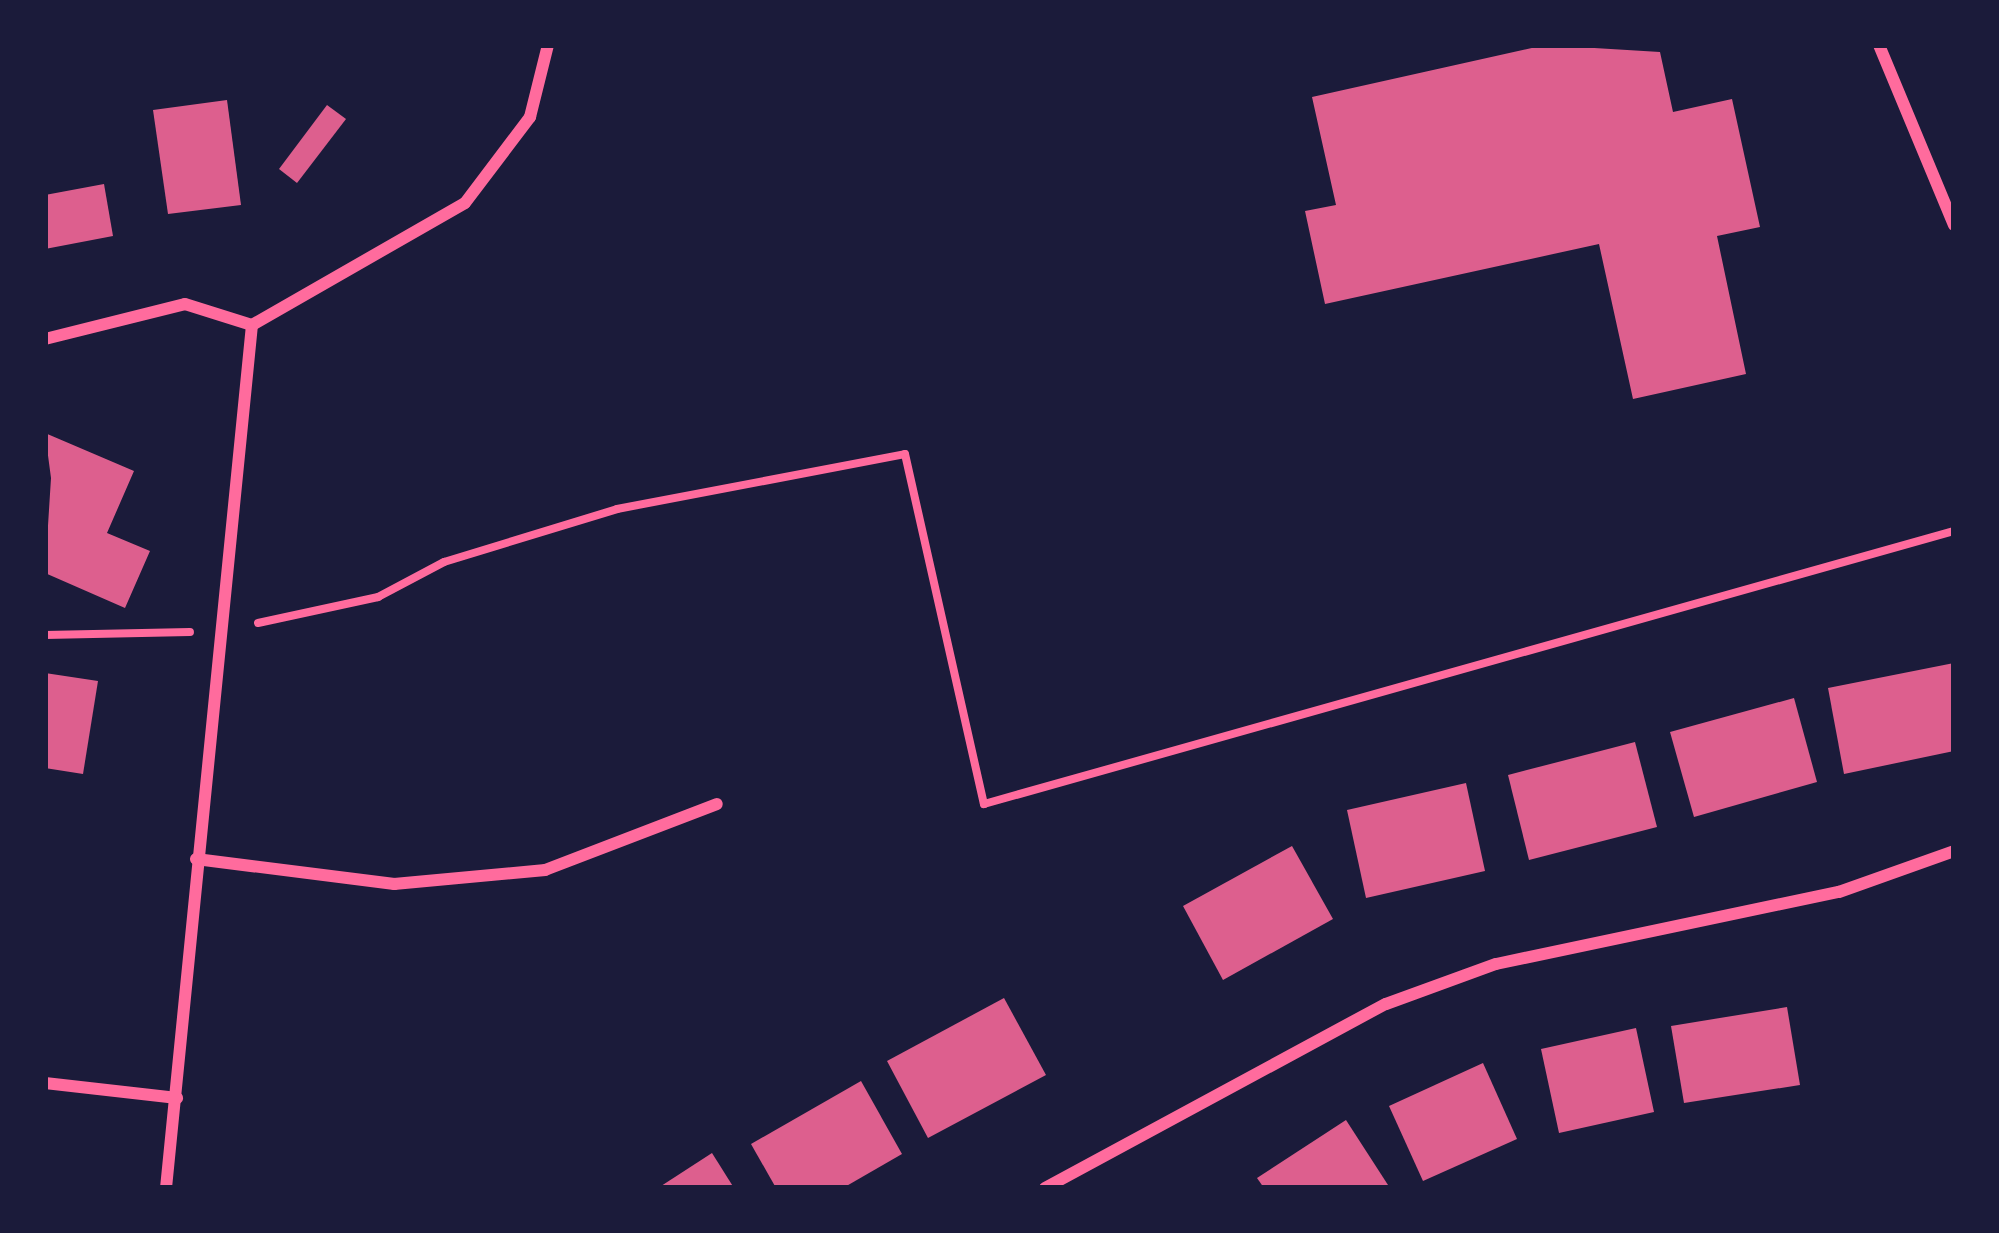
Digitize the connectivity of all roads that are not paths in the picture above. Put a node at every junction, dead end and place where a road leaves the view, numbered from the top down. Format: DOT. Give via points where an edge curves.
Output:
graph roads {
  1 [pos="548,45"];
  2 [pos="1879,45"];
  3 [pos="1954,225"];
  4 [pos="252,326"];
  5 [pos="45,339"];
  6 [pos="717,804"];
  7 [pos="1954,851"];
  8 [pos="196,859"];
  9 [pos="45,1083"];
  10 [pos="177,1098"];
  11 [pos="166,1188"];
  12 [pos="1046,1188"];
  1 -- 4 [label="street" via="530,117 465,203"];
  2 -- 3 [label="street"];
  4 -- 5 [label="street" via="185,304"];
  4 -- 8 [label="street"];
  6 -- 8 [label="street" via="545,870 394,884"];
  7 -- 12 [label="street" via="1839,892 1496,964 1386,1004"];
  8 -- 10 [label="street"];
  9 -- 10 [label="street"];
  10 -- 11 [label="street"];
}
